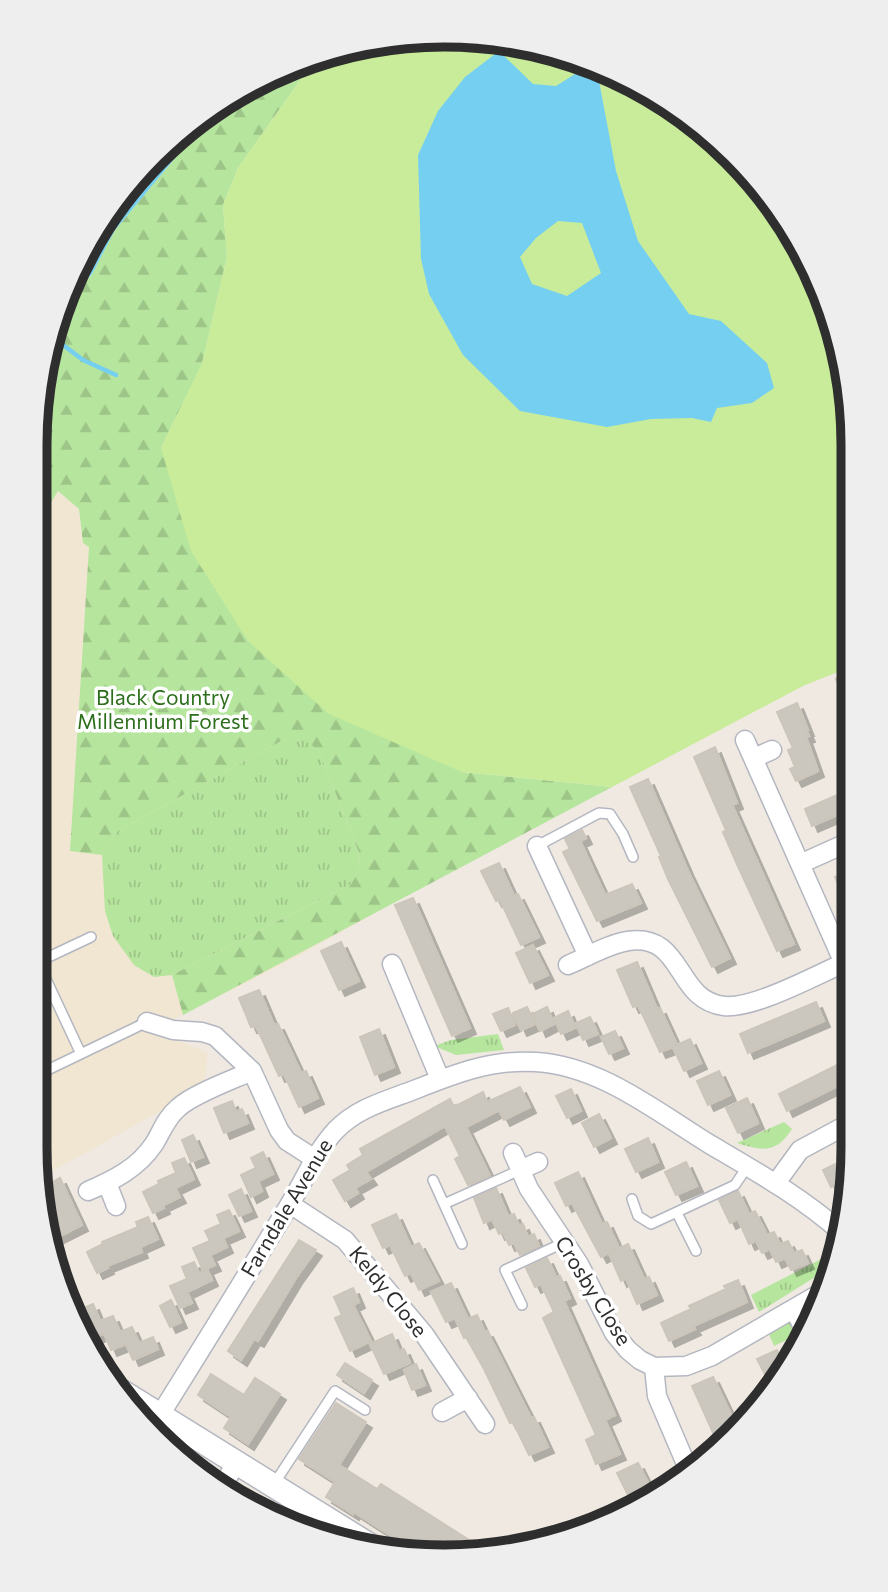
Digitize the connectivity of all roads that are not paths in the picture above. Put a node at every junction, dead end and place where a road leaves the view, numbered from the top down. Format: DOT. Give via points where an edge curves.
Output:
graph roads {
  1 [pos="745,740"];
  2 [pos="772,750"];
  3 [pos="754,758"];
  4 [pos="537,846"];
  5 [pos="841,846"];
  6 [pos="632,857"];
  7 [pos="800,864"];
  8 [pos="91,937"];
  9 [pos="841,955"];
  10 [pos="588,956"];
  11 [pos="47,958"];
  12 [pos="392,964"];
  13 [pos="568,965"];
  14 [pos="841,973"];
  15 [pos="47,981"];
  16 [pos="147,1021"];
  17 [pos="81,1054"];
  18 [pos="47,1070"];
  19 [pos="252,1071"];
  20 [pos="440,1079"];
  21 [pos="841,1128"];
  22 [pos="315,1160"];
  23 [pos="517,1161"];
  24 [pos="538,1162"];
  25 [pos="747,1167"];
  26 [pos="433,1180"];
  27 [pos="107,1183"];
  28 [pos="776,1183"];
  29 [pos="88,1191"];
  30 [pos="632,1199"];
  31 [pos="290,1204"];
  32 [pos="444,1204"];
  33 [pos="116,1206"];
  34 [pos="677,1213"];
  35 [pos="833,1225"];
  36 [pos="565,1242"];
  37 [pos="462,1244"];
  38 [pos="696,1251"];
  39 [pos="812,1298"];
  40 [pos="522,1305"];
  41 [pos="794,1309"];
  42 [pos="800,1322"];
  43 [pos="654,1367"];
  44 [pos="468,1398"];
  45 [pos="139,1402"];
  46 [pos="365,1410"];
  47 [pos="442,1412"];
  48 [pos="160,1415"];
  49 [pos="485,1424"];
  50 [pos="236,1462"];
  51 [pos="687,1462"];
  52 [pos="227,1480"];
  53 [pos="273,1485"];
  54 [pos="349,1533"];
  1 -- 3 [label="street"];
  2 -- 3 [label="street"];
  3 -- 7 [label="street"];
  4 -- 6 [label="lane" via="599,813 610,814"];
  4 -- 10 [label="street"];
  5 -- 7 [label="street"];
  7 -- 9 [label="street"];
  8 -- 11 [label="lane"];
  10 -- 13 [label="street"];
  10 -- 14 [label="street" via="618,944 647,942 672,956 697,995 724,1006 743,1006"];
  12 -- 20 [label="street"];
  15 -- 17 [label="lane"];
  16 -- 17 [label="lane"];
  16 -- 19 [label="street" via="215,1036"];
  17 -- 18 [label="lane"];
  19 -- 22 [label="street" via="279,1130"];
  19 -- 27 [label="street" via="180,1105 139,1164"];
  20 -- 22 [label="street, Farndale Avenue" via="358,1111 334,1132"];
  20 -- 25 [label="street, Farndale Avenue" via="498,1063 563,1066 610,1083"];
  21 -- 28 [label="street" via="800,1150"];
  22 -- 31 [label="street, Farndale Avenue"];
  23 -- 24 [label="street"];
  23 -- 32 [label="lane"];
  23 -- 36 [label="street, Crosby Close" via="541,1210"];
  25 -- 28 [label="street, Farndale Avenue"];
  25 -- 34 [label="lane" via="734,1185"];
  26 -- 32 [label="lane"];
  27 -- 29 [label="street"];
  27 -- 33 [label="street"];
  28 -- 35 [label="street, Farndale Avenue"];
  30 -- 34 [label="lane" via="638,1216 650,1224"];
  31 -- 44 [label="street, Keldy Close" via="345,1240 424,1334"];
  31 -- 48 [label="street, Farndale Avenue"];
  32 -- 37 [label="lane"];
  34 -- 38 [label="lane"];
  36 -- 40 [label="lane" via="505,1269"];
  36 -- 43 [label="street, Crosby Close" via="614,1334"];
  39 -- 41 [label="street"];
  41 -- 42 [label="street"];
  41 -- 43 [label="street" via="712,1356 686,1366"];
  43 -- 51 [label="street" via="657,1396"];
  44 -- 47 [label="street"];
  44 -- 49 [label="street, Keldy Close"];
  45 -- 48 [label="street"];
  46 -- 53 [label="lane" via="335,1391"];
  48 -- 50 [label="street"];
  50 -- 52 [label="street"];
  50 -- 53 [label="street"];
  53 -- 54 [label="street"];
}
